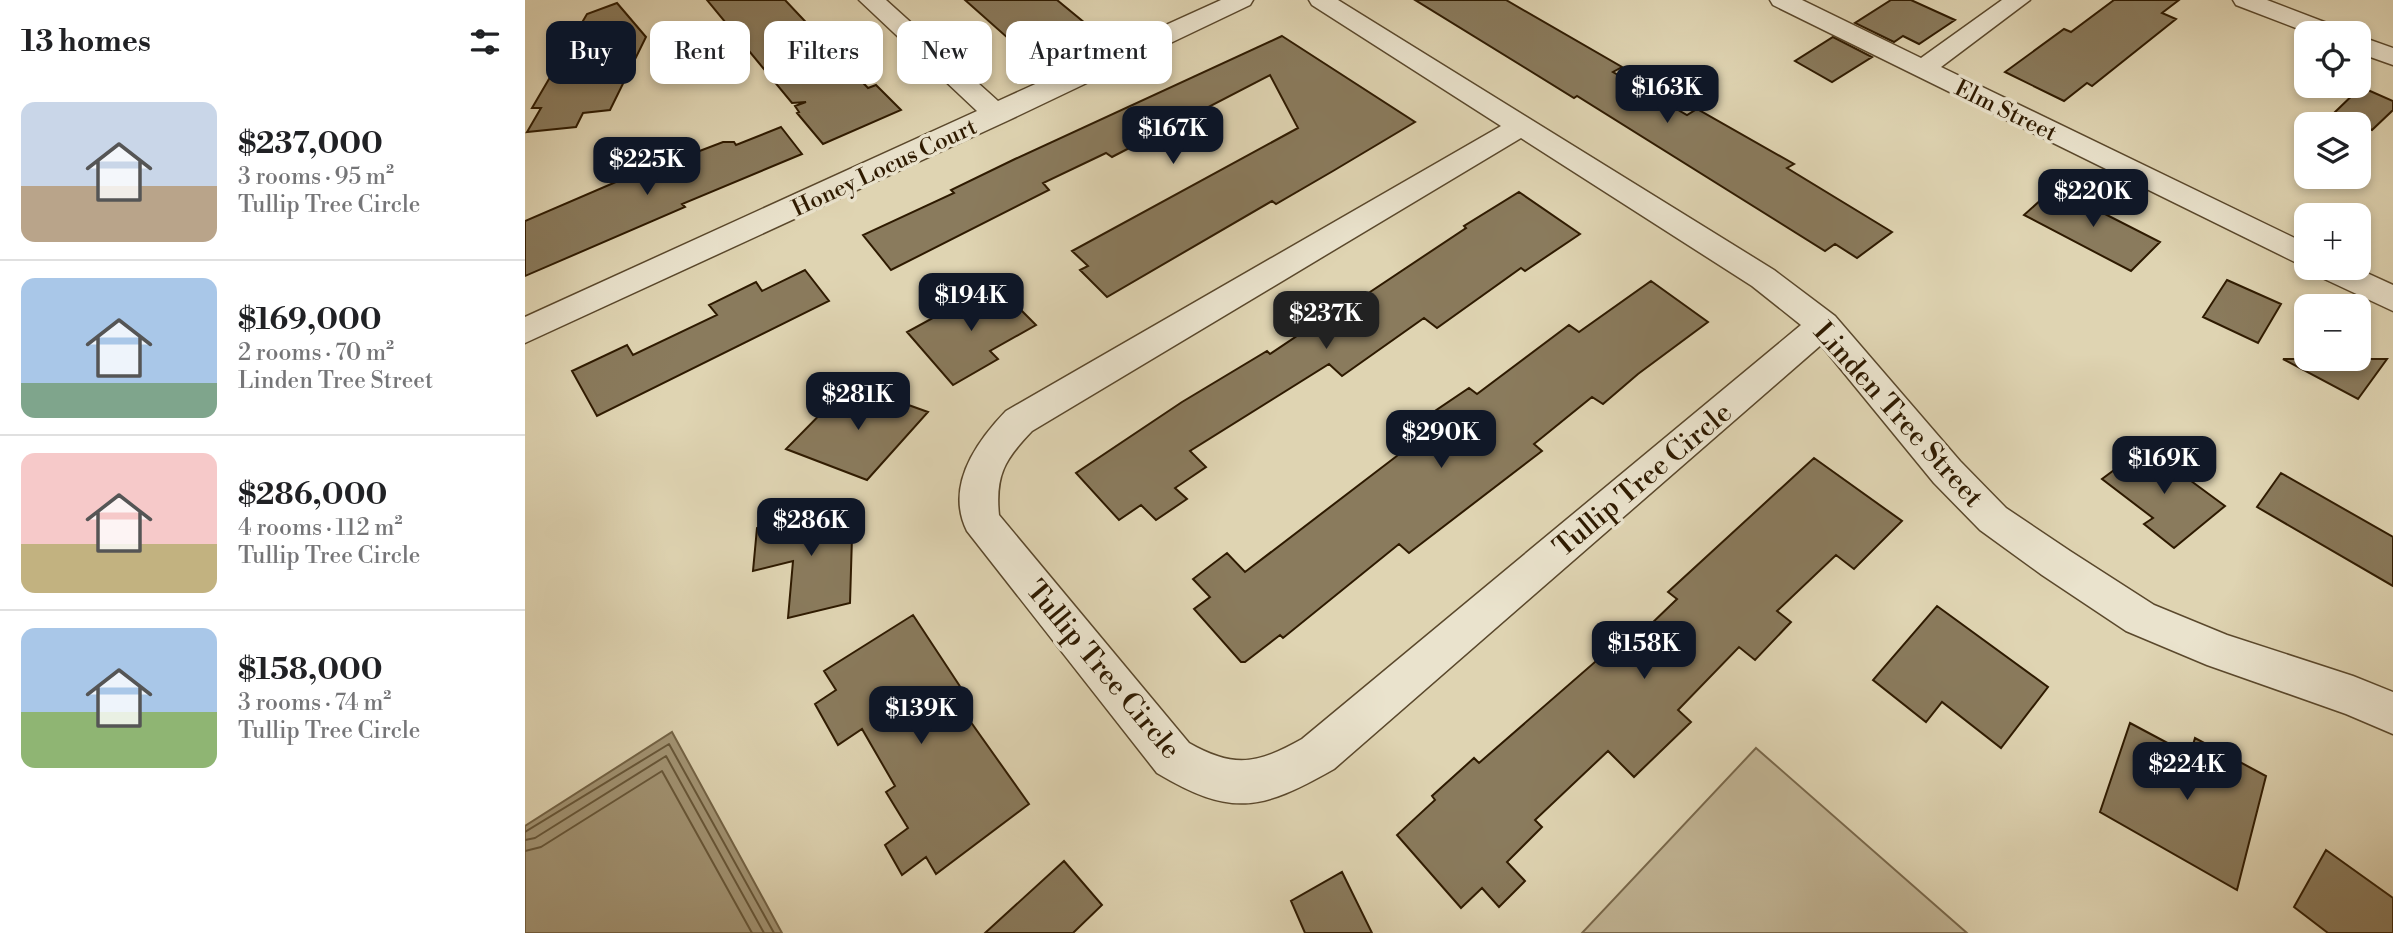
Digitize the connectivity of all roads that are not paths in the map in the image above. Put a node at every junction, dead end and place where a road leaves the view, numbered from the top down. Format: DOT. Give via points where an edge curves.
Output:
graph roads {
  1 [pos="871,0"];
  2 [pos="1241,0"];
  3 [pos="1321,0"];
  4 [pos="1782,0"];
  5 [pos="2018,0"];
  6 [pos="2245,0"];
  7 [pos="2300,21"];
  8 [pos="2371,49"];
  9 [pos="2393,57"];
  10 [pos="1922,69"];
  11 [pos="997,115"];
  12 [pos="1521,126"];
  13 [pos="2294,251"];
  14 [pos="2354,280"];
  15 [pos="2393,299"];
  16 [pos="1823,325"];
  17 [pos="525,331"];
  18 [pos="2393,713"];
  1 -- 11 [label="street"];
  2 -- 11 [label="street, Honey Locus Court"];
  3 -- 12 [label="street, Linden Tree Street"];
  4 -- 10 [label="street, Elm Street"];
  5 -- 10 [label="street"];
  6 -- 7 [label="street"];
  8 -- 9 [label="street"];
  10 -- 13 [label="street, Elm Street"];
  11 -- 17 [label="street, Honey Locus Court"];
  12 -- 16 [label="street, Linden Tree Street" via="1763,278"];
  12 -- 16 [label="street, Tullip Tree Circle" via="1019,421 995,445 977,494 981,520 1173,758 1208,778 1242,782 1282,775 1318,754"];
  14 -- 15 [label="street"];
  16 -- 18 [label="street, Linden Tree Street" via="1947,472 1993,519 2056,563 2140,618"];
}
